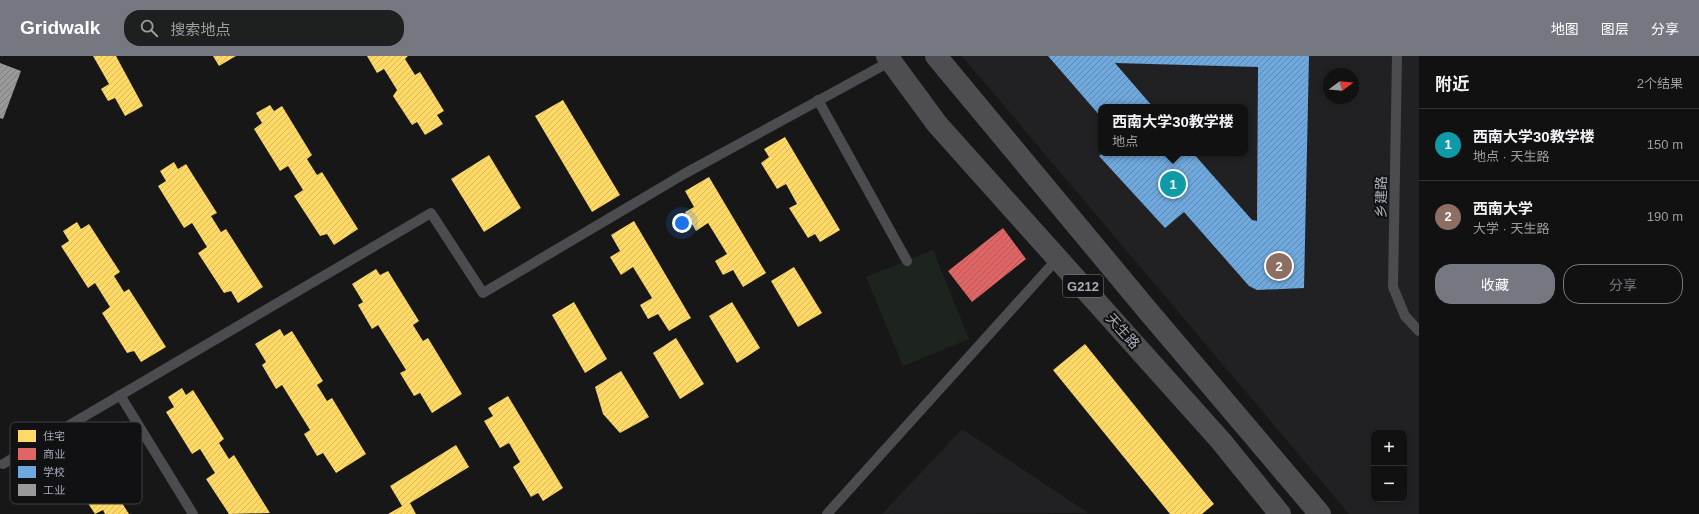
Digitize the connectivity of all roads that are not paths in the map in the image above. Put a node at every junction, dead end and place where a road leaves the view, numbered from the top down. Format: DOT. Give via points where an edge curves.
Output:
graph roads {
  1 [pos="936,56"];
  2 [pos="1397,56"];
  3 [pos="889,58"];
  4 [pos="818,100"];
  5 [pos="1058,258"];
  6 [pos="907,261"];
  7 [pos="1419,331"];
  8 [pos="120,395"];
  9 [pos="74,422"];
  10 [pos="137,422"];
  11 [pos="142,431"];
  12 [pos="10,460"];
  13 [pos="3,464"];
  14 [pos="193,514"];
  15 [pos="827,514"];
  16 [pos="1280,514"];
  17 [pos="1320,514"];
  1 -- 17 [label="highway, G212"];
  2 -- 7 [label="lane, 乡建路" via="1393,288 1405,316"];
  3 -- 4 [label="lane"];
  3 -- 5 [label="highway, 天生路 / G212" via="937,124"];
  4 -- 6 [label="lane"];
  4 -- 8 [label="lane" via="684,174 483,293 431,214"];
  5 -- 15 [label="lane"];
  5 -- 16 [label="highway, 天生路 / G212" via="1221,441"];
  8 -- 9 [label="lane"];
  8 -- 10 [label="lane"];
  11 -- 14 [label="lane"];
  12 -- 13 [label="lane"];
}
